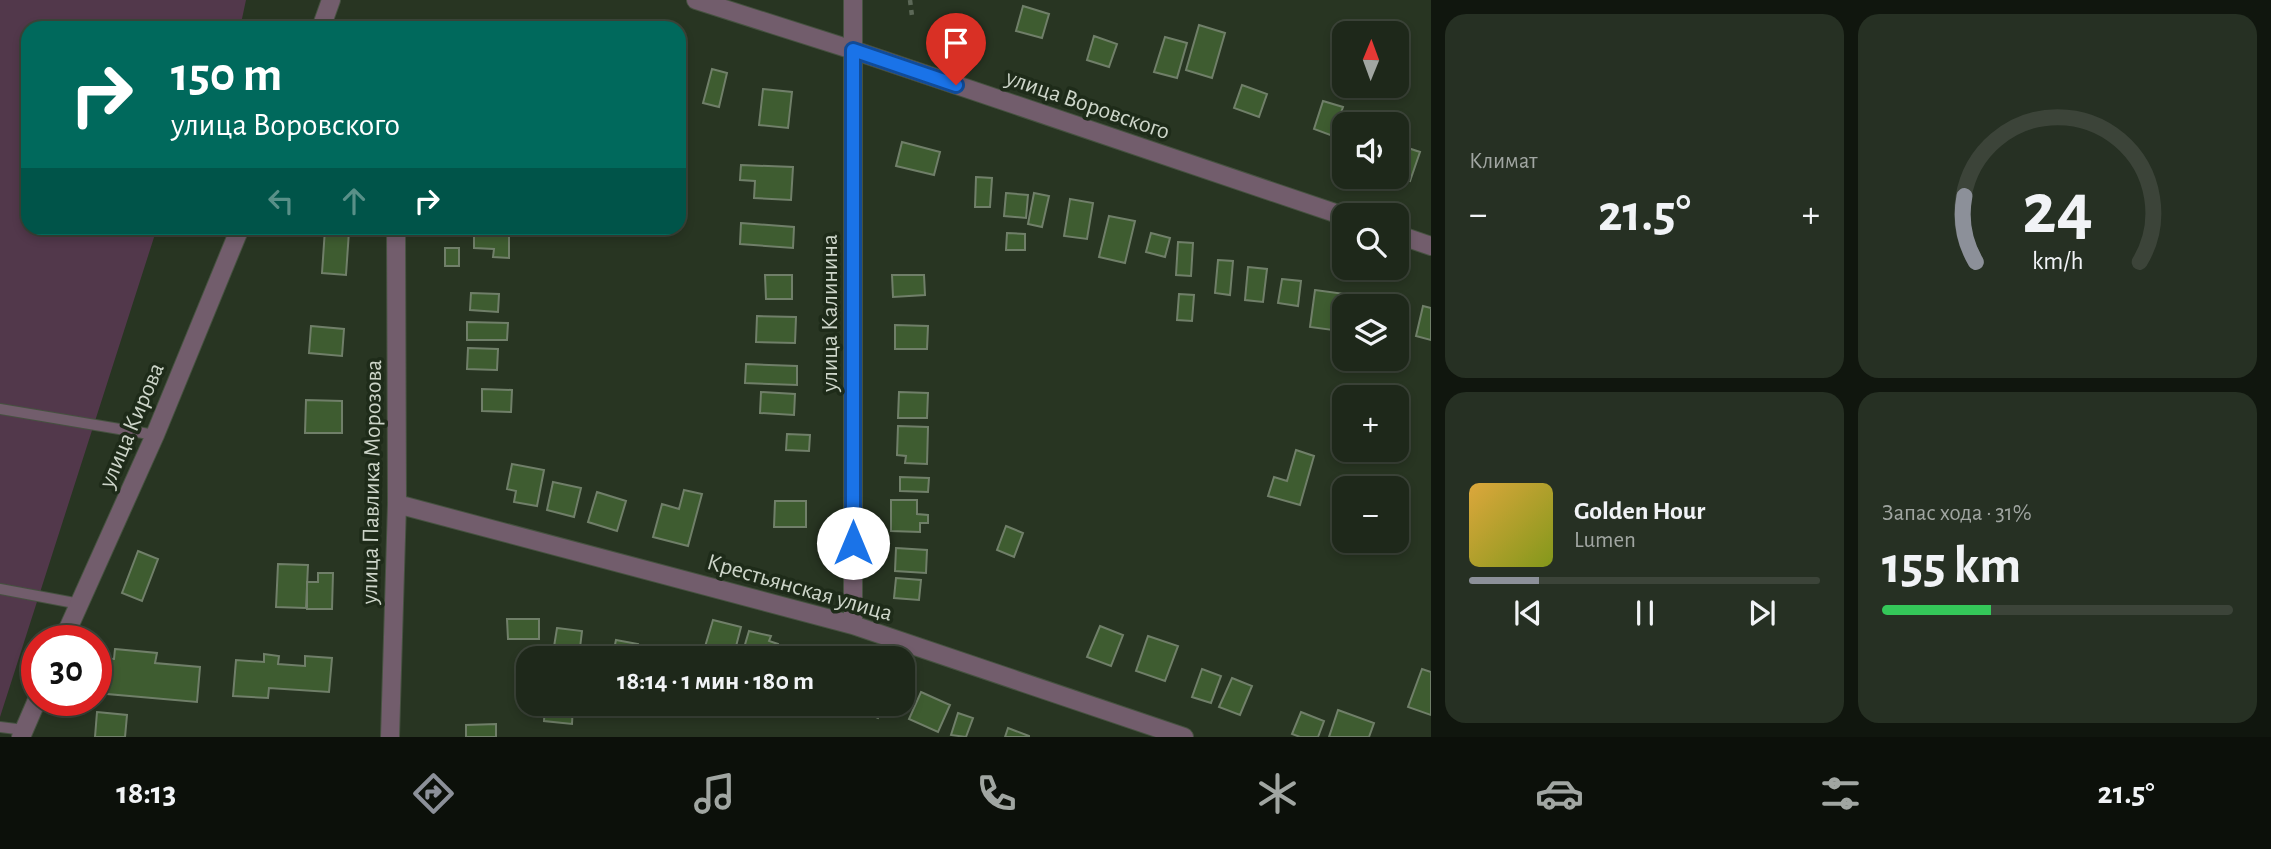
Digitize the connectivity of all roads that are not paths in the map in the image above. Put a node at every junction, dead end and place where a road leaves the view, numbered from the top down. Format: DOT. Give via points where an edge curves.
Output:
graph roads {
  1 [pos="331,0"];
  2 [pos="695,0"];
  3 [pos="853,0"];
  4 [pos="324,21"];
  5 [pos="853,50"];
  6 [pos="1332,212"];
  7 [pos="237,235"];
  8 [pos="396,235"];
  9 [pos="1409,238"];
  10 [pos="1431,246"];
  11 [pos="0,409"];
  12 [pos="155,435"];
  13 [pos="397,504"];
  14 [pos="0,589"];
  15 [pos="80,604"];
  16 [pos="71,625"];
  17 [pos="853,625"];
  18 [pos="31,716"];
  19 [pos="0,727"];
  20 [pos="24,734"];
  21 [pos="390,737"];
  22 [pos="1184,737"];
  1 -- 4 [label="street"];
  2 -- 5 [label="street, улица Воровского"];
  3 -- 5 [label="street, улица Калинина"];
  5 -- 6 [label="street, улица Воровского"];
  5 -- 17 [label="street, улица Калинина"];
  7 -- 12 [label="street, улица Кирова"];
  8 -- 13 [label="street, улица Павлика Морозова"];
  9 -- 10 [label="street"];
  11 -- 12 [label="lane"];
  12 -- 15 [label="street, улица Кирова"];
  13 -- 17 [label="street, Крестьянская улица"];
  13 -- 21 [label="street, улица Павлика Морозова"];
  14 -- 15 [label="lane"];
  15 -- 16 [label="street, улица Кирова"];
  17 -- 22 [label="street, Крестьянская улица"];
  18 -- 20 [label="street"];
  19 -- 20 [label="lane"];
}
